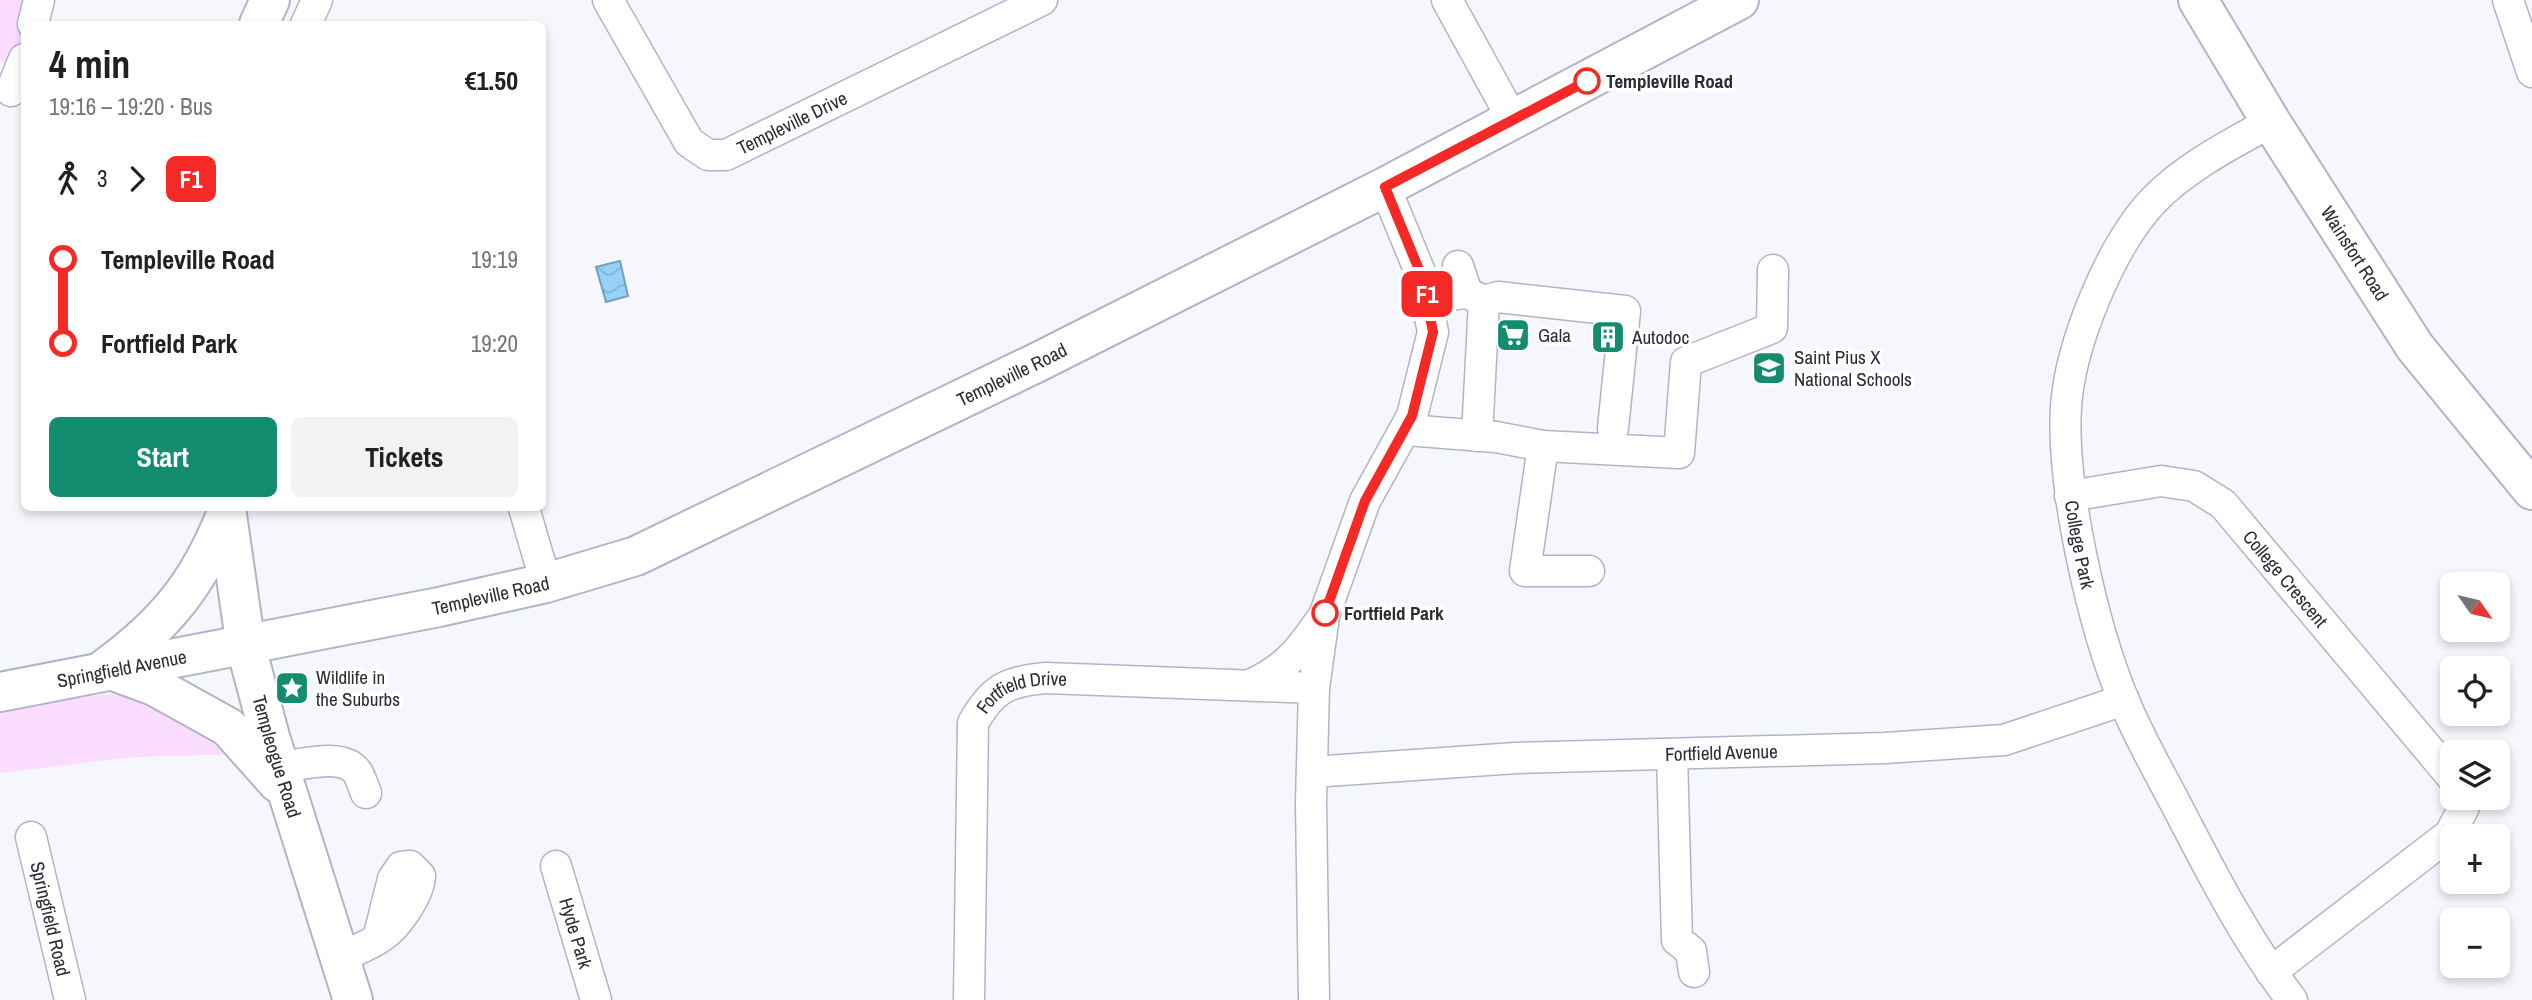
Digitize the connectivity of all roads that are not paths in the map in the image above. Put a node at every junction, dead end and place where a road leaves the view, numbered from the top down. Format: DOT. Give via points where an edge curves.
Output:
graph roads {
  1 [pos="39,0"];
  2 [pos="270,0"];
  3 [pos="317,0"];
  4 [pos="608,0"];
  5 [pos="1042,0"];
  6 [pos="1447,0"];
  7 [pos="1739,0"];
  8 [pos="2198,0"];
  9 [pos="2508,0"];
  10 [pos="34,21"];
  11 [pos="260,21"];
  12 [pos="307,21"];
  13 [pos="21,68"];
  14 [pos="2532,72"];
  15 [pos="12,94"];
  16 [pos="1513,120"];
  17 [pos="2271,122"];
  18 [pos="1385,187"];
  19 [pos="1773,270"];
  20 [pos="1470,287"];
  21 [pos="1428,297"];
  22 [pos="1409,423"];
  23 [pos="1478,425"];
  24 [pos="1613,428"];
  25 [pos="1543,446"];
  26 [pos="2532,490"];
  27 [pos="2070,496"];
  28 [pos="227,511"];
  29 [pos="227,511"];
  30 [pos="525,511"];
  31 [pos="1589,571"];
  32 [pos="546,583"];
  33 [pos="1324,616"];
  34 [pos="246,647"];
  35 [pos="106,673"];
  36 [pos="1249,685"];
  37 [pos="1314,688"];
  38 [pos="0,692"];
  39 [pos="2124,700"];
  40 [pos="1672,754"];
  41 [pos="2440,763"];
  42 [pos="1312,772"];
  43 [pos="286,783"];
  44 [pos="366,793"];
  45 [pos="2462,810"];
  46 [pos="31,837"];
  47 [pos="556,866"];
  48 [pos="379,939"];
  49 [pos="340,958"];
  50 [pos="1694,972"];
  51 [pos="2271,972"];
  52 [pos="70,1000"];
  53 [pos="353,1000"];
  54 [pos="596,1000"];
  55 [pos="969,1000"];
  56 [pos="1314,1000"];
  57 [pos="2292,1000"];
  1 -- 10 [label="street"];
  2 -- 11 [label="main road"];
  3 -- 12 [label="street"];
  4 -- 5 [label="street, Templeville Drive" via="689,142 708,155 726,155"];
  6 -- 16 [label="street"];
  7 -- 16 [label="main road, Templeville Road"];
  8 -- 17 [label="main road, Wainsfort Road"];
  9 -- 14 [label="street"];
  13 -- 15 [label="street"];
  16 -- 18 [label="main road, Templeville Road"];
  17 -- 26 [label="main road, Wainsfort Road" via="2415,347"];
  17 -- 27 [label="street, College Park" via="2190,170 2152,202 2112,261 2079,337 2066,407"];
  18 -- 21 [label="street"];
  18 -- 32 [label="main road, Templeville Road" via="693,530 636,556"];
  19 -- 25 [label="street" via="1772,328 1686,362 1679,453"];
  20 -- 21 [label="street"];
  20 -- 23 [label="street"];
  20 -- 24 [label="street" via="1498,297 1625,311"];
  21 -- 22 [label="street" via="1433,332"];
  22 -- 23 [label="street"];
  22 -- 33 [label="street" via="1365,501"];
  23 -- 25 [label="street"];
  25 -- 31 [label="street" via="1525,570"];
  27 -- 39 [label="street, College Park" via="2097,615"];
  27 -- 41 [label="street, College Crescent" via="2161,481 2194,486 2223,505"];
  28 -- 34 [label="main road, Templeogue Road"];
  29 -- 35 [label="main road" via="211,554 177,603"];
  30 -- 32 [label="street"];
  32 -- 34 [label="main road, Templeville Road"];
  33 -- 36 [label="street" via="1278,672"];
  33 -- 37 [label="street"];
  34 -- 35 [label="main road, Springfield Avenue"];
  34 -- 43 [label="main road, Templeogue Road"];
  35 -- 38 [label="main road, Springfield Avenue"];
  35 -- 43 [label="main road" via="163,690 228,727"];
  36 -- 37 [label="street, Fortfield Drive"];
  36 -- 55 [label="street, Fortfield Drive" via="1034,679 999,689 985,701 973,723"];
  37 -- 42 [label="street"];
  39 -- 40 [label="street, Fortfield Avenue" via="2004,740"];
  39 -- 51 [label="street, College Park" via="2212,874"];
  40 -- 42 [label="street, Fortfield Avenue" via="1517,758"];
  40 -- 50 [label="street" via="1677,940 1691,951"];
  42 -- 56 [label="street"];
  43 -- 44 [label="street" via="332,761 356,769"];
  43 -- 49 [label="main road, Templeogue Road"];
  45 -- 51 [label="street" via="2450,834"];
  46 -- 52 [label="street, Springfield Road"];
  47 -- 54 [label="street, Hyde Park"];
  48 -- 49 [label="street"];
  49 -- 53 [label="main road, Templeogue Road"];
  51 -- 57 [label="street, College Park"];
}
